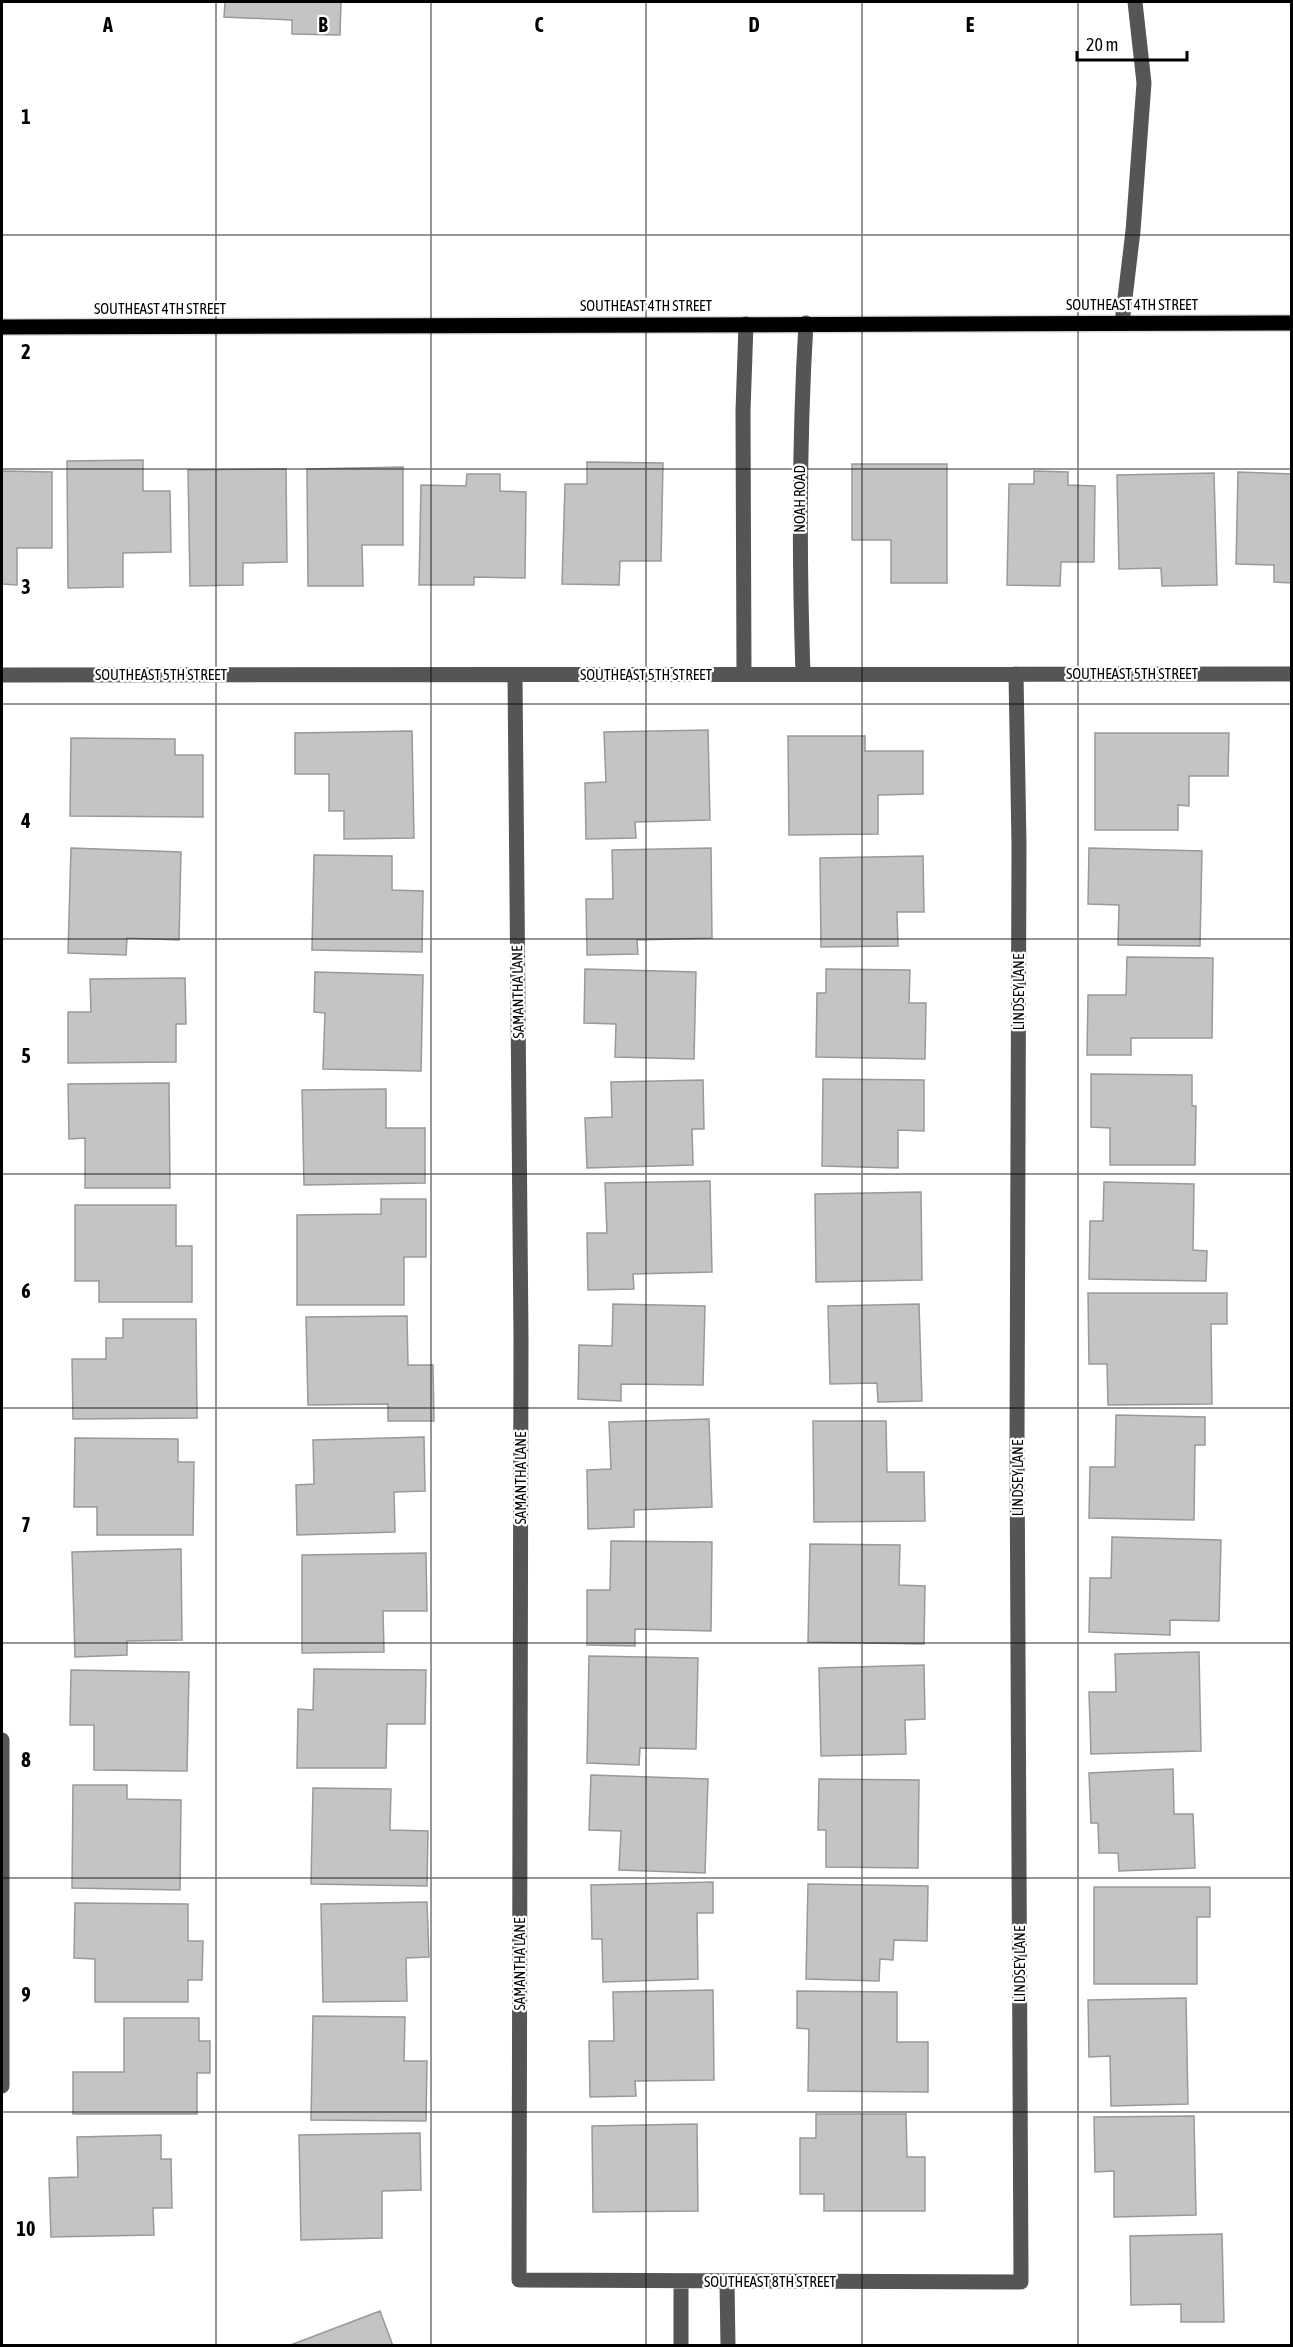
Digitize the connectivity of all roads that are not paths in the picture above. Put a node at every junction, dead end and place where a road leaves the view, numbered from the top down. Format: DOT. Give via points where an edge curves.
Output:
graph roads {
  1 [pos="1135,2"];
  2 [pos="806,323"];
  3 [pos="1122,323"];
  4 [pos="1292,323"];
  5 [pos="746,324"];
  6 [pos="2,327"];
  7 [pos="744,674"];
  8 [pos="803,674"];
  9 [pos="1017,674"];
  10 [pos="1292,674"];
  11 [pos="2,675"];
  12 [pos="515,675"];
  13 [pos="2,1740"];
  14 [pos="2,2086"];
  15 [pos="519,2280"];
  16 [pos="681,2282"];
  17 [pos="727,2282"];
  18 [pos="1022,2282"];
  19 [pos="681,2346"];
  20 [pos="728,2346"];
  1 -- 3 [label="street" via="1144,83"];
  2 -- 3 [label="main road, SOUTHEAST 4TH STREET"];
  2 -- 5 [label="main road, SOUTHEAST 4TH STREET"];
  2 -- 8 [label="street, NOAH ROAD" via="800,414"];
  3 -- 4 [label="main road, SOUTHEAST 4TH STREET"];
  5 -- 6 [label="main road, SOUTHEAST 4TH STREET"];
  5 -- 7 [label="street" via="742,411"];
  7 -- 8 [label="street, SOUTHEAST 5TH STREET"];
  7 -- 12 [label="street, SOUTHEAST 5TH STREET"];
  8 -- 9 [label="street, SOUTHEAST 5TH STREET"];
  9 -- 10 [label="street, SOUTHEAST 5TH STREET"];
  9 -- 18 [label="street, LINDSEY LANE"];
  11 -- 12 [label="street, SOUTHEAST 5TH STREET"];
  12 -- 15 [label="street, SAMANTHA LANE" via="521,1338"];
  13 -- 14 [label="street"];
  15 -- 16 [label="street, SOUTHEAST 8TH STREET"];
  16 -- 17 [label="street, SOUTHEAST 8TH STREET"];
  16 -- 19 [label="street"];
  17 -- 18 [label="street, SOUTHEAST 8TH STREET"];
  17 -- 20 [label="street"];
}
